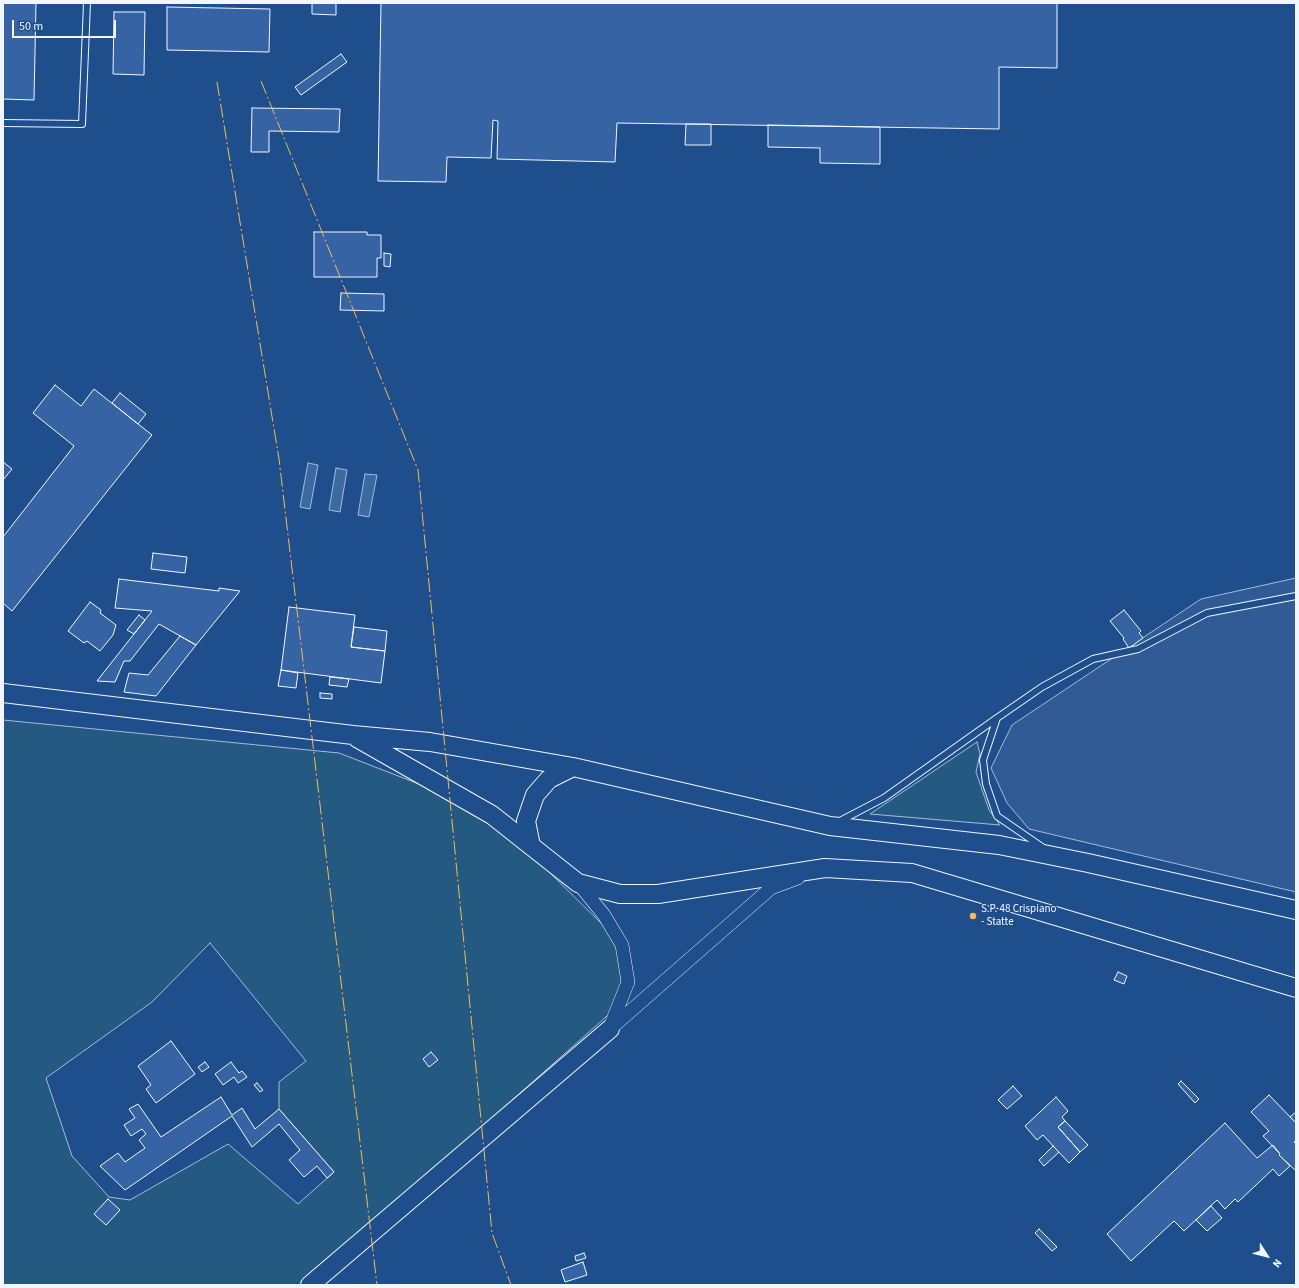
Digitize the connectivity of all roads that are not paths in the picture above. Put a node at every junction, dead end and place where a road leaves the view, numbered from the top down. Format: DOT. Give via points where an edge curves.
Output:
graph roads {
  1 [pos="87,3"];
  2 [pos="3,123"];
  3 [pos="1296,596"];
  4 [pos="3,693"];
  5 [pos="997,718"];
  6 [pos="353,735"];
  7 [pos="573,767"];
  8 [pos="830,826"];
  9 [pos="531,846"];
  10 [pos="1061,858"];
  11 [pos="825,868"];
  12 [pos="578,883"];
  13 [pos="1296,910"];
  14 [pos="1296,988"];
  15 [pos="610,1028"];
  16 [pos="310,1285"];
  1 -- 2 [label="lane" via="82,124"];
  3 -- 5 [label="lane" via="1207,613 1138,649 1093,659 1042,687"];
  4 -- 6 [label="main road"];
  5 -- 8 [label="lane" via="884,798"];
  5 -- 10 [label="lane" via="983,760 986,784 997,816 1036,844"];
  6 -- 7 [label="main road" via="430,742"];
  6 -- 9 [label="main road" via="492,815"];
  7 -- 8 [label="main road"];
  7 -- 9 [label="main road" via="549,779 536,795 526,822"];
  8 -- 10 [label="main road" via="999,845"];
  9 -- 12 [label="main road"];
  10 -- 13 [label="main road"];
  11 -- 12 [label="main road" via="658,894 620,894"];
  11 -- 14 [label="main road" via="912,873"];
  11 -- 15 [label="street" via="771,888"];
  12 -- 15 [label="street" via="604,915 622,945 628,982"];
  15 -- 16 [label="main road"];
}
